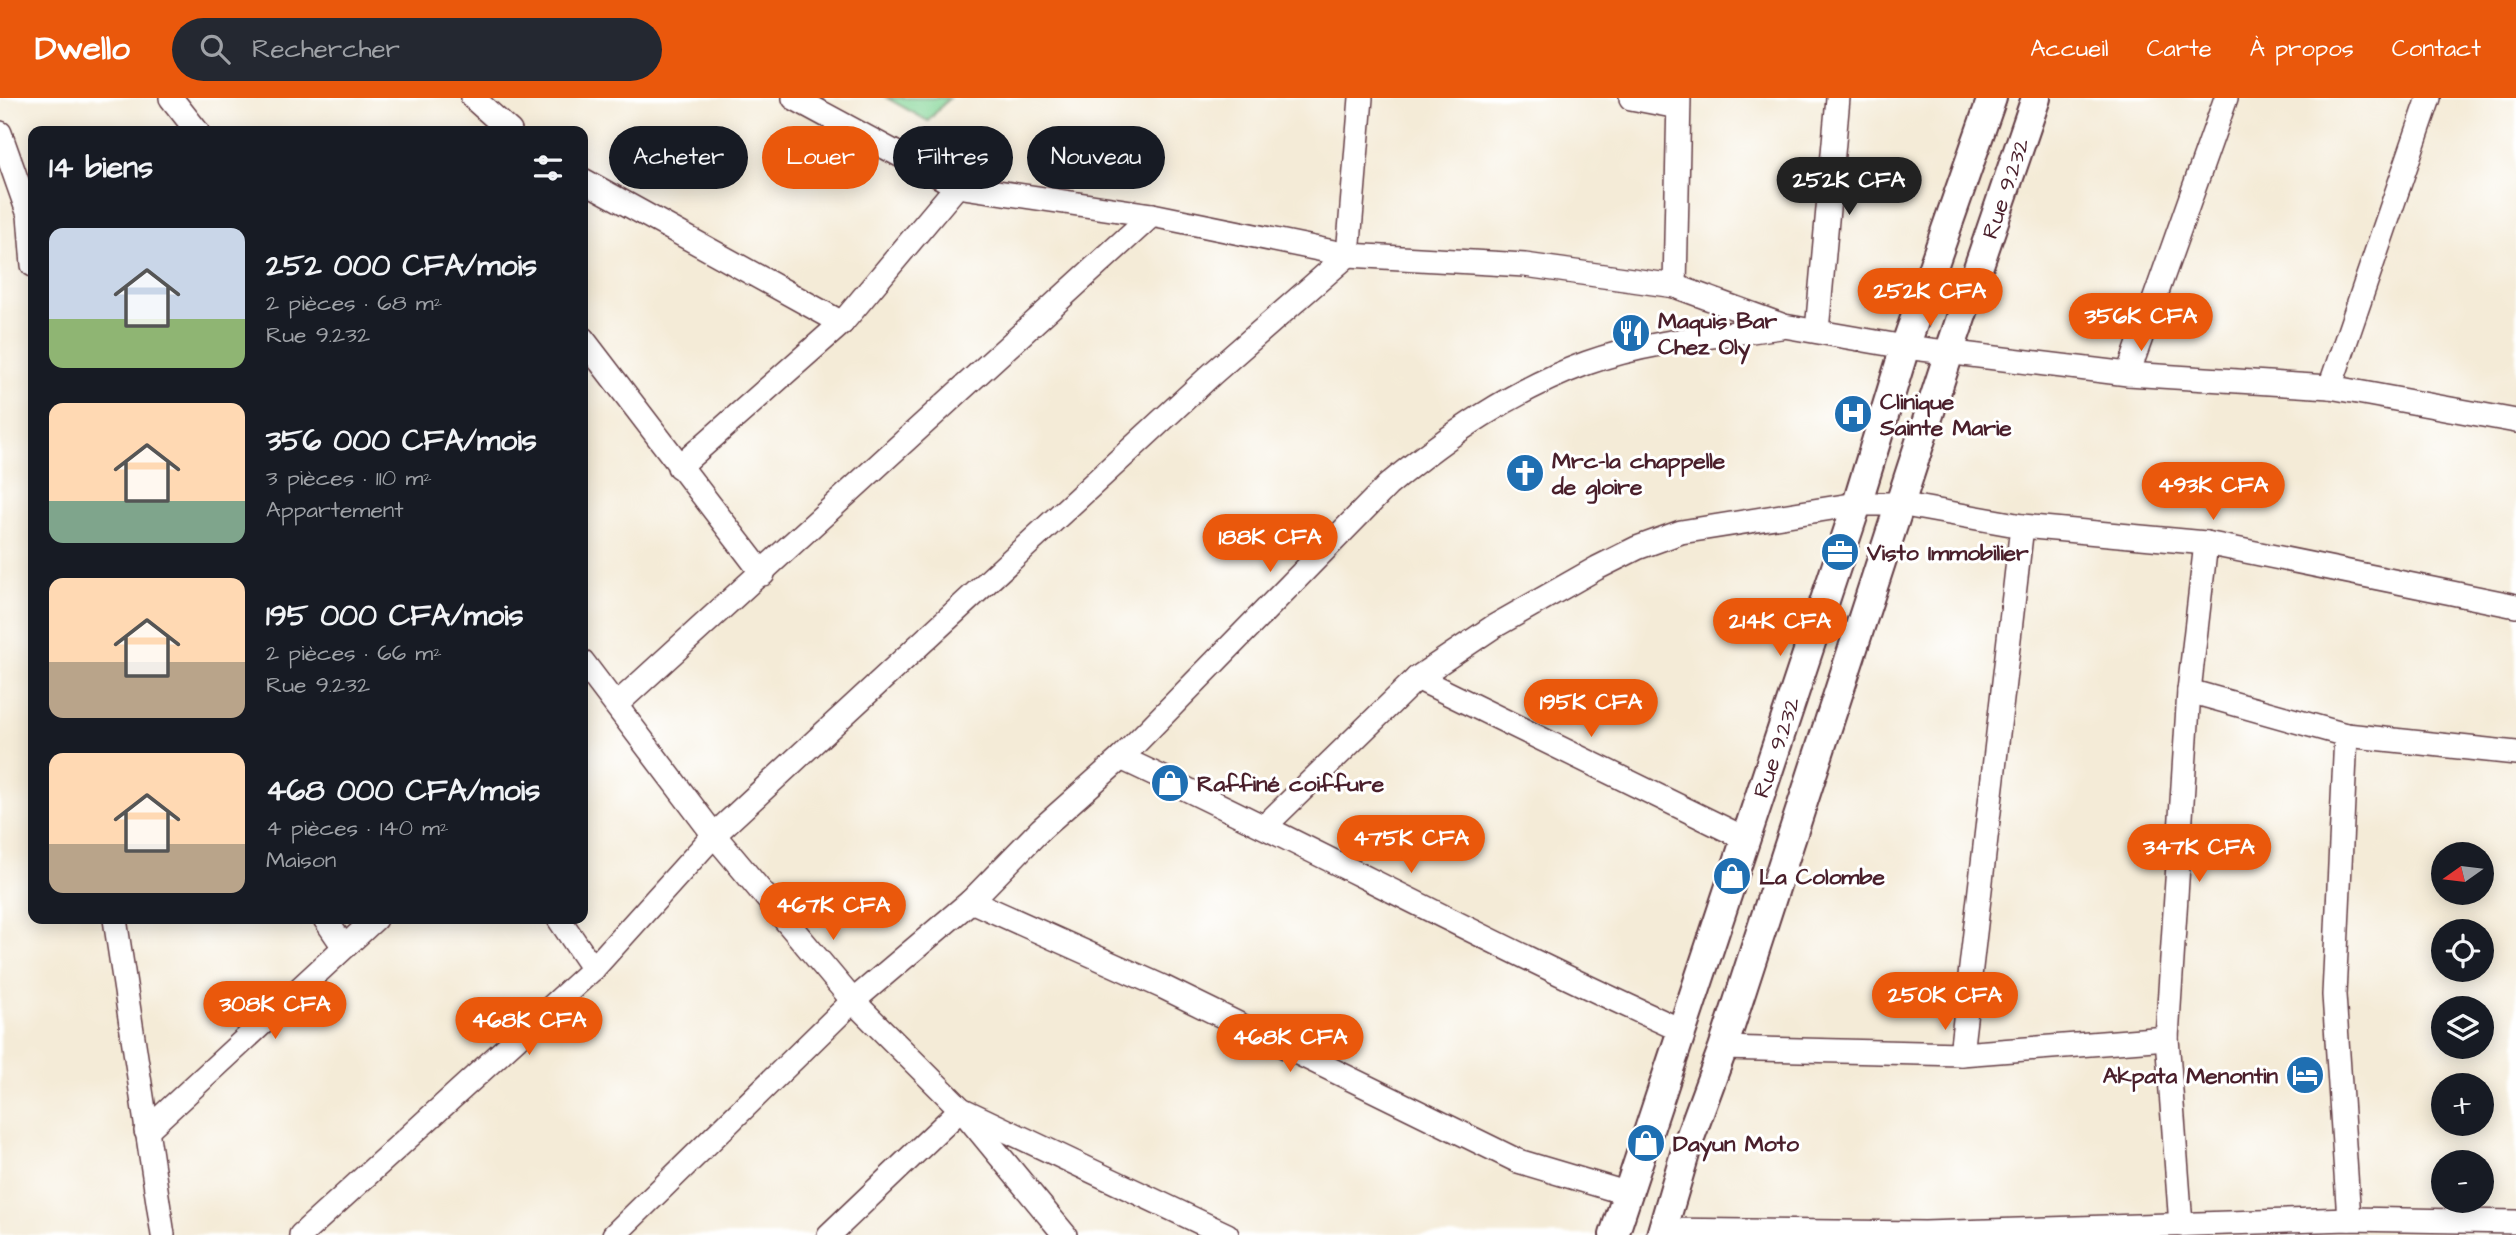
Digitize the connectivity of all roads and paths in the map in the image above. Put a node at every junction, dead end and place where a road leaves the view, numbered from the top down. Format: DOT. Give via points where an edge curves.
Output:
graph roads {
  1 [pos="171,98"];
  2 [pos="473,98"];
  3 [pos="794,98"];
  4 [pos="1361,98"];
  5 [pos="1631,98"];
  6 [pos="1838,98"];
  7 [pos="1992,98"];
  8 [pos="2036,98"];
  9 [pos="2226,98"];
  10 [pos="2429,98"];
  11 [pos="1679,103"];
  12 [pos="193,126"];
  13 [pos="504,126"];
  14 [pos="0,133"];
  15 [pos="893,151"];
  16 [pos="588,183"];
  17 [pos="954,189"];
  18 [pos="977,189"];
  19 [pos="28,209"];
  20 [pos="1152,215"];
  21 [pos="1348,256"];
  22 [pos="1675,286"];
  23 [pos="842,323"];
  24 [pos="1784,326"];
  25 [pos="1817,331"];
  26 [pos="588,346"];
  27 [pos="1905,348"];
  28 [pos="1949,353"];
  29 [pos="2128,374"];
  30 [pos="2330,387"];
  31 [pos="2516,421"];
  32 [pos="679,467"];
  33 [pos="1857,504"];
  34 [pos="1899,504"];
  35 [pos="2022,526"];
  36 [pos="2206,542"];
  37 [pos="763,574"];
  38 [pos="2516,606"];
  39 [pos="588,669"];
  40 [pos="1418,678"];
  41 [pos="2189,691"];
  42 [pos="616,705"];
  43 [pos="2346,735"];
  44 [pos="2516,754"];
  45 [pos="1121,758"];
  46 [pos="1266,825"];
  47 [pos="714,835"];
  48 [pos="1746,839"];
  49 [pos="971,901"];
  50 [pos="116,924"];
  51 [pos="328,924"];
  52 [pos="369,924"];
  53 [pos="562,924"];
  54 [pos="344,947"];
  55 [pos="593,969"];
  56 [pos="853,1001"];
  57 [pos="1683,1031"];
  58 [pos="2167,1038"];
  59 [pos="1723,1048"];
  60 [pos="1961,1054"];
  61 [pos="961,1109"];
  62 [pos="146,1131"];
  63 [pos="1629,1194"];
  64 [pos="2349,1219"];
  65 [pos="2516,1222"];
  66 [pos="2181,1225"];
  67 [pos="1661,1233"];
  68 [pos="163,1235"];
  69 [pos="301,1235"];
  70 [pos="614,1235"];
  71 [pos="829,1235"];
  72 [pos="1065,1235"];
  73 [pos="1227,1235"];
  74 [pos="1614,1235"];
  1 -- 12 [label="street"];
  2 -- 13 [label="street"];
  3 -- 15 [label="street"];
  4 -- 21 [label="street"];
  5 -- 11 [label="street"];
  6 -- 25 [label="street"];
  7 -- 27 [label="street, Rue 9.232"];
  8 -- 28 [label="street, Rue 9.232"];
  9 -- 29 [label="street"];
  10 -- 30 [label="street"];
  11 -- 22 [label="street"];
  14 -- 19 [label="street"];
  16 -- 23 [label="street"];
  17 -- 23 [label="street"];
  18 -- 20 [label="street"];
  20 -- 21 [label="street"];
  20 -- 37 [label="street"];
  21 -- 22 [label="street" via="1525,265"];
  21 -- 47 [label="street" via="1202,384"];
  22 -- 24 [label="street"];
  23 -- 32 [label="street"];
  24 -- 25 [label="street"];
  24 -- 45 [label="street" via="1673,342 1588,363 1492,408 1436,445 1388,485"];
  25 -- 27 [label="street"];
  26 -- 32 [label="street"];
  27 -- 28 [label="street"];
  27 -- 33 [label="street, Rue 9.232"];
  28 -- 29 [label="street"];
  28 -- 34 [label="street, Rue 9.232"];
  29 -- 30 [label="street"];
  30 -- 31 [label="street"];
  32 -- 37 [label="street"];
  33 -- 34 [label="street"];
  33 -- 40 [label="street" via="1681,532 1637,548 1493,626"];
  33 -- 48 [label="street, Rue 9.232"];
  34 -- 35 [label="street"];
  34 -- 59 [label="street, Rue 9.232"];
  35 -- 36 [label="street"];
  35 -- 60 [label="street"];
  36 -- 38 [label="street"];
  36 -- 41 [label="street"];
  37 -- 42 [label="street"];
  39 -- 42 [label="street"];
  40 -- 46 [label="street"];
  40 -- 48 [label="street"];
  41 -- 43 [label="street"];
  41 -- 58 [label="street"];
  42 -- 47 [label="street"];
  43 -- 44 [label="street"];
  43 -- 64 [label="street" via="2334,995"];
  45 -- 46 [label="street"];
  45 -- 49 [label="street" via="1041,829"];
  46 -- 57 [label="street" via="1586,988"];
  47 -- 55 [label="street"];
  47 -- 56 [label="street"];
  48 -- 57 [label="street, Rue 9.232"];
  49 -- 56 [label="street"];
  49 -- 63 [label="street" via="1163,986 1518,1161"];
  50 -- 62 [label="street"];
  51 -- 54 [label="street"];
  52 -- 54 [label="street"];
  53 -- 55 [label="street"];
  54 -- 62 [label="street"];
  55 -- 69 [label="street"];
  56 -- 61 [label="street"];
  56 -- 70 [label="street"];
  57 -- 63 [label="street, Rue 9.232"];
  58 -- 60 [label="street"];
  58 -- 66 [label="street"];
  59 -- 60 [label="street"];
  59 -- 67 [label="street, Rue 9.232"];
  61 -- 71 [label="street"];
  61 -- 72 [label="street"];
  61 -- 73 [label="street"];
  62 -- 68 [label="street"];
  63 -- 74 [label="street, Rue 9.232"];
  64 -- 65 [label="street"];
  64 -- 66 [label="street"];
  66 -- 67 [label="street" via="1926,1233"];
}
